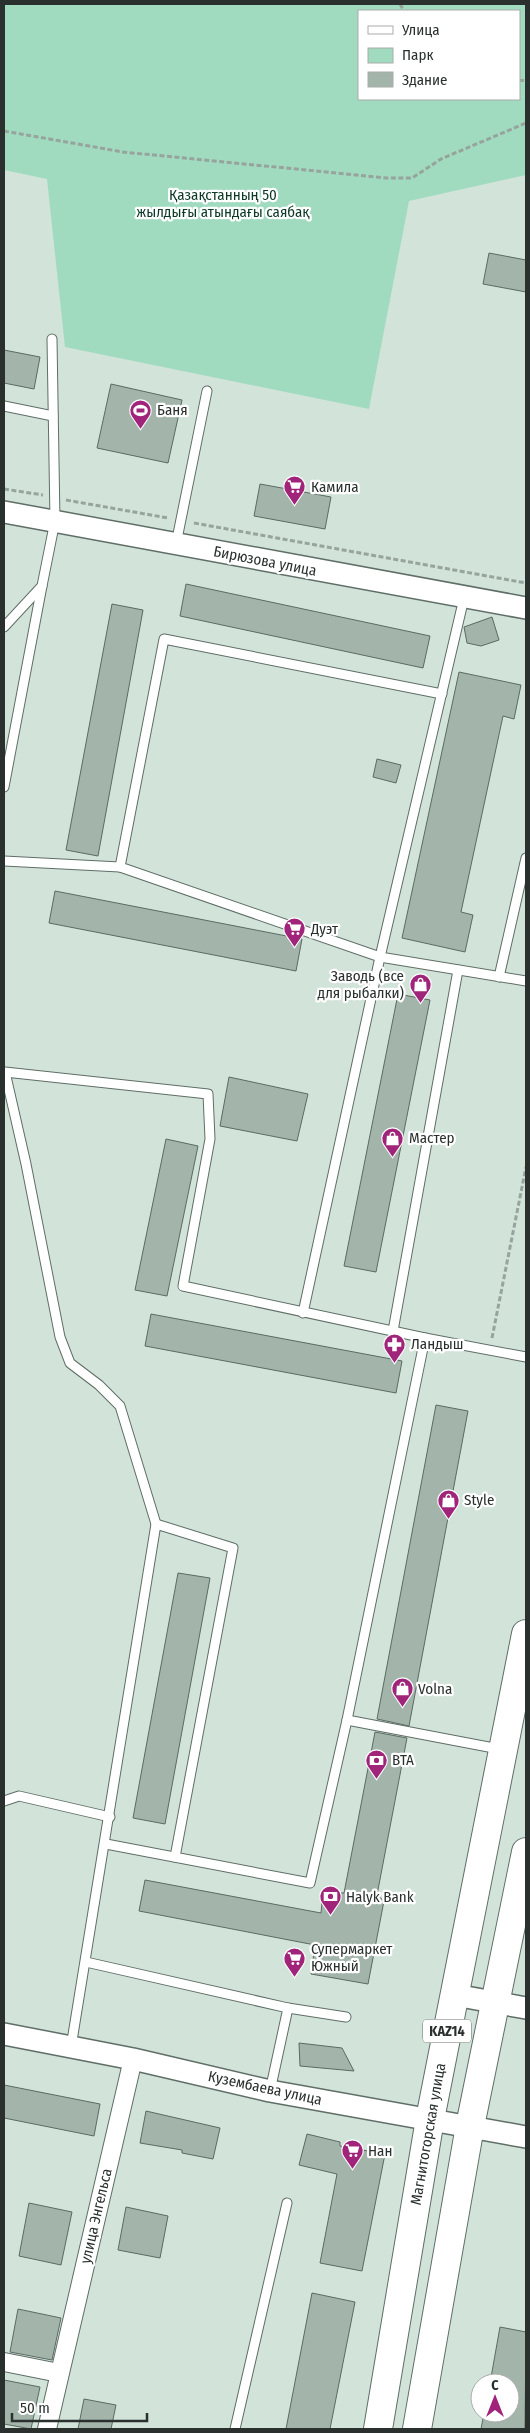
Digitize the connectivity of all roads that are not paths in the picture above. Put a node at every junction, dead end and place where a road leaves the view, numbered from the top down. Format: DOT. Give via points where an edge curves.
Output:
graph roads {
  1 [pos="52,339"];
  2 [pos="207,391"];
  3 [pos="4,406"];
  4 [pos="53,416"];
  5 [pos="4,512"];
  6 [pos="55,521"];
  7 [pos="176,544"];
  8 [pos="42,586"];
  9 [pos="464,598"];
  10 [pos="526,608"];
  11 [pos="4,627"];
  12 [pos="442,694"];
  13 [pos="4,787"];
  14 [pos="526,858"];
  15 [pos="4,861"];
  16 [pos="120,867"];
  17 [pos="380,957"];
  18 [pos="458,970"];
  19 [pos="499,977"];
  20 [pos="526,981"];
  21 [pos="4,1069"];
  22 [pos="303,1313"];
  23 [pos="392,1330"];
  24 [pos="425,1338"];
  25 [pos="526,1357"];
  26 [pos="156,1524"];
  27 [pos="526,1634"];
  28 [pos="347,1720"];
  29 [pos="504,1750"];
  30 [pos="4,1801"];
  31 [pos="110,1816"];
  32 [pos="106,1844"];
  33 [pos="526,1852"];
  34 [pos="176,1857"];
  35 [pos="86,1962"];
  36 [pos="455,1995"];
  37 [pos="497,2002"];
  38 [pos="288,2008"];
  39 [pos="526,2008"];
  40 [pos="346,2017"];
  41 [pos="4,2034"];
  42 [pos="71,2047"];
  43 [pos="133,2059"];
  44 [pos="270,2091"];
  45 [pos="430,2118"];
  46 [pos="470,2126"];
  47 [pos="526,2137"];
  48 [pos="287,2202"];
  49 [pos="4,2362"];
  50 [pos="59,2373"];
  51 [pos="47,2429"];
  52 [pos="235,2429"];
  53 [pos="378,2429"];
  54 [pos="417,2429"];
  1 -- 4 [label="lane"];
  2 -- 7 [label="lane"];
  3 -- 4 [label="lane"];
  4 -- 6 [label="lane"];
  5 -- 6 [label="street, Бирюзова улица"];
  6 -- 7 [label="street, Бирюзова улица"];
  6 -- 8 [label="lane"];
  7 -- 9 [label="street, Бирюзова улица"];
  8 -- 11 [label="lane"];
  8 -- 13 [label="lane"];
  9 -- 10 [label="street, Бирюзова улица"];
  9 -- 12 [label="lane"];
  12 -- 16 [label="lane" via="164,639"];
  12 -- 17 [label="lane"];
  14 -- 19 [label="lane"];
  15 -- 16 [label="lane"];
  16 -- 17 [label="lane"];
  17 -- 18 [label="lane"];
  17 -- 22 [label="lane"];
  18 -- 19 [label="lane"];
  18 -- 23 [label="lane"];
  19 -- 20 [label="lane"];
  21 -- 22 [label="lane" via="208,1094 210,1139 183,1286"];
  21 -- 26 [label="lane" via="60,1338 70,1363 120,1406"];
  22 -- 23 [label="lane"];
  23 -- 24 [label="lane"];
  24 -- 25 [label="lane"];
  24 -- 28 [label="lane"];
  26 -- 31 [label="lane"];
  26 -- 34 [label="lane" via="233,1548"];
  27 -- 29 [label="main road, Магнитогорская улица / KAZ14"];
  28 -- 29 [label="lane"];
  28 -- 34 [label="lane" via="310,1883"];
  29 -- 36 [label="main road, Магнитогорская улица / KAZ14"];
  30 -- 31 [label="lane" via="19,1796"];
  31 -- 32 [label="lane"];
  32 -- 34 [label="lane"];
  32 -- 35 [label="lane"];
  33 -- 37 [label="main road, KAZ14"];
  35 -- 38 [label="lane"];
  35 -- 42 [label="lane"];
  36 -- 37 [label="street"];
  36 -- 45 [label="main road, Магнитогорская улица / KAZ14"];
  37 -- 39 [label="street"];
  37 -- 46 [label="main road, KAZ14"];
  38 -- 40 [label="lane"];
  38 -- 44 [label="lane"];
  41 -- 42 [label="street, Кузембаева улица"];
  42 -- 43 [label="street, Кузембаева улица"];
  43 -- 44 [label="street, Кузембаева улица"];
  43 -- 50 [label="street, улица Энгельса"];
  44 -- 45 [label="street, Кузембаева улица"];
  45 -- 46 [label="street, Кузембаева улица"];
  45 -- 53 [label="main road, Магнитогорская улица / KAZ14"];
  46 -- 47 [label="street, Кузембаева улица"];
  46 -- 54 [label="main road, KAZ14"];
  48 -- 52 [label="lane"];
  49 -- 50 [label="street"];
  50 -- 51 [label="street, улица Энгельса"];
}
